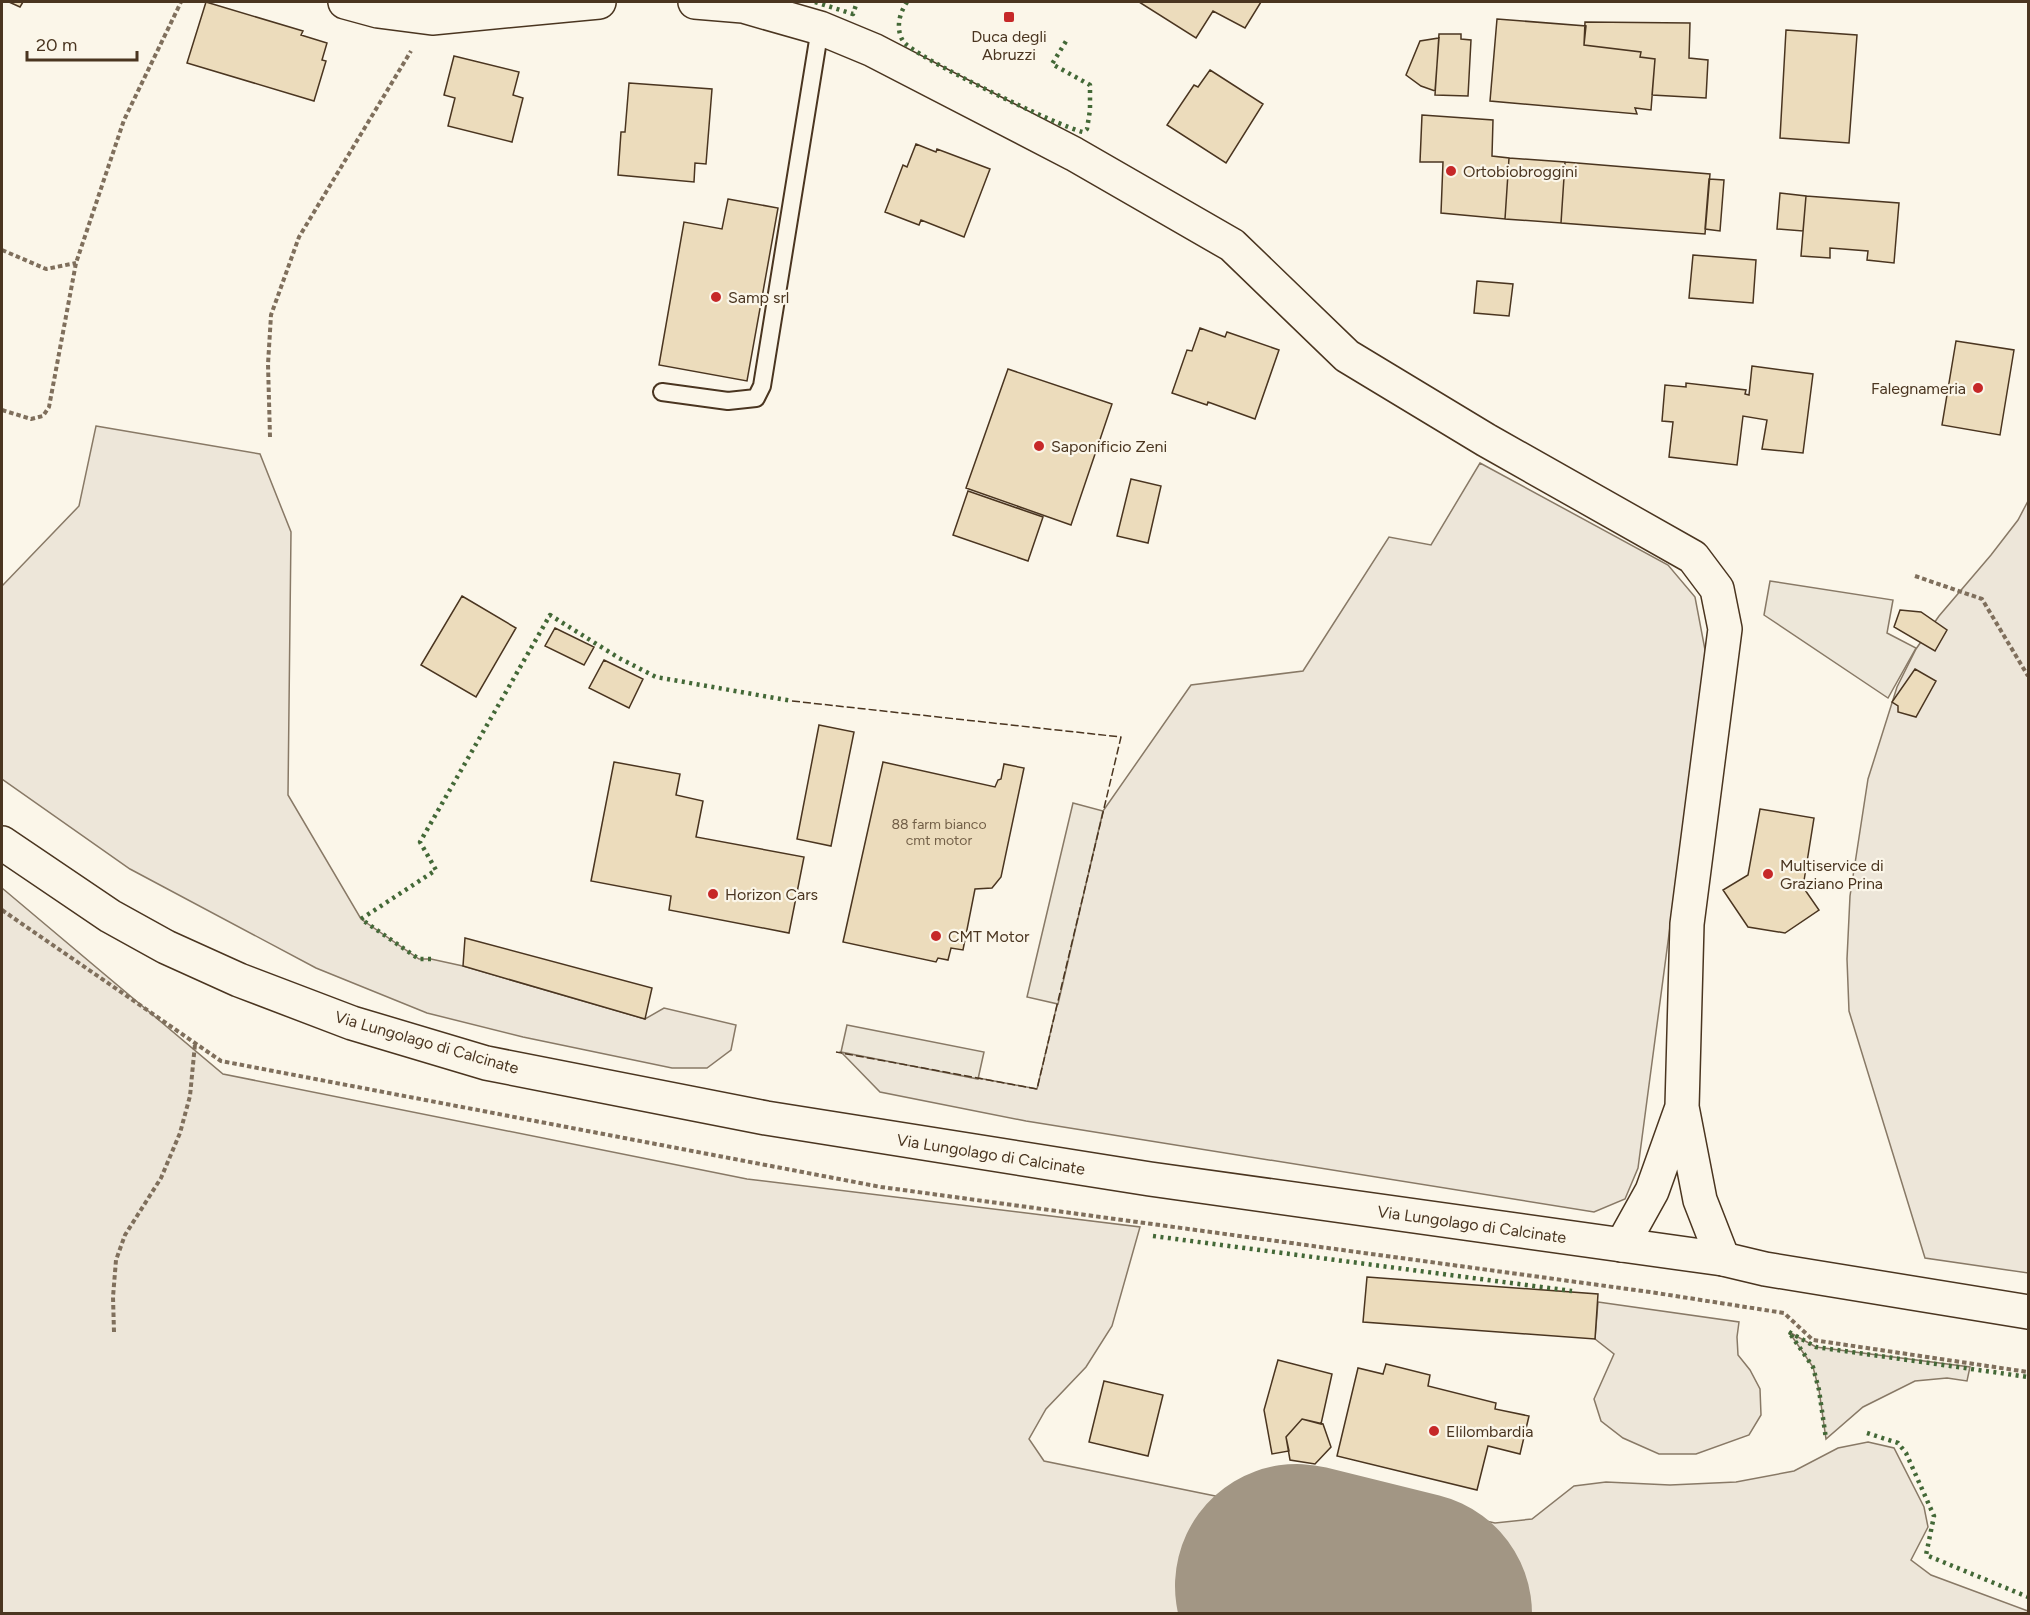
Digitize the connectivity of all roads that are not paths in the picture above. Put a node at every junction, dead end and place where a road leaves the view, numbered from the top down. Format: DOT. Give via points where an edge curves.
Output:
graph roads {
  1 [pos="345,2"];
  2 [pos="599,2"];
  3 [pos="695,2"];
  4 [pos="820,27"];
  5 [pos="662,392"];
  6 [pos="2,843"];
  7 [pos="1682,1107"];
  8 [pos="1622,1245"];
  9 [pos="1723,1259"];
  10 [pos="2028,1312"];
  1 -- 2 [label="street" via="432,18"];
  3 -- 4 [label="street" via="743,6"];
  4 -- 5 [label="lane" via="762,386 756,398 728,401"];
  4 -- 7 [label="street" via="1064,149 1232,245 1347,356 1693,557 1718,589 1725,628 1688,924"];
  6 -- 8 [label="street, Via Lungolago di Calcinate" via="110,916 166,947 352,1023 486,1063 775,1120 1150,1179"];
  7 -- 8 [label="street" via="1652,1191"];
  7 -- 9 [label="street" via="1700,1200"];
  8 -- 9 [label="street, Via Lungolago di Calcinate"];
  9 -- 10 [label="street, Via Lungolago di Calcinate"];
}
